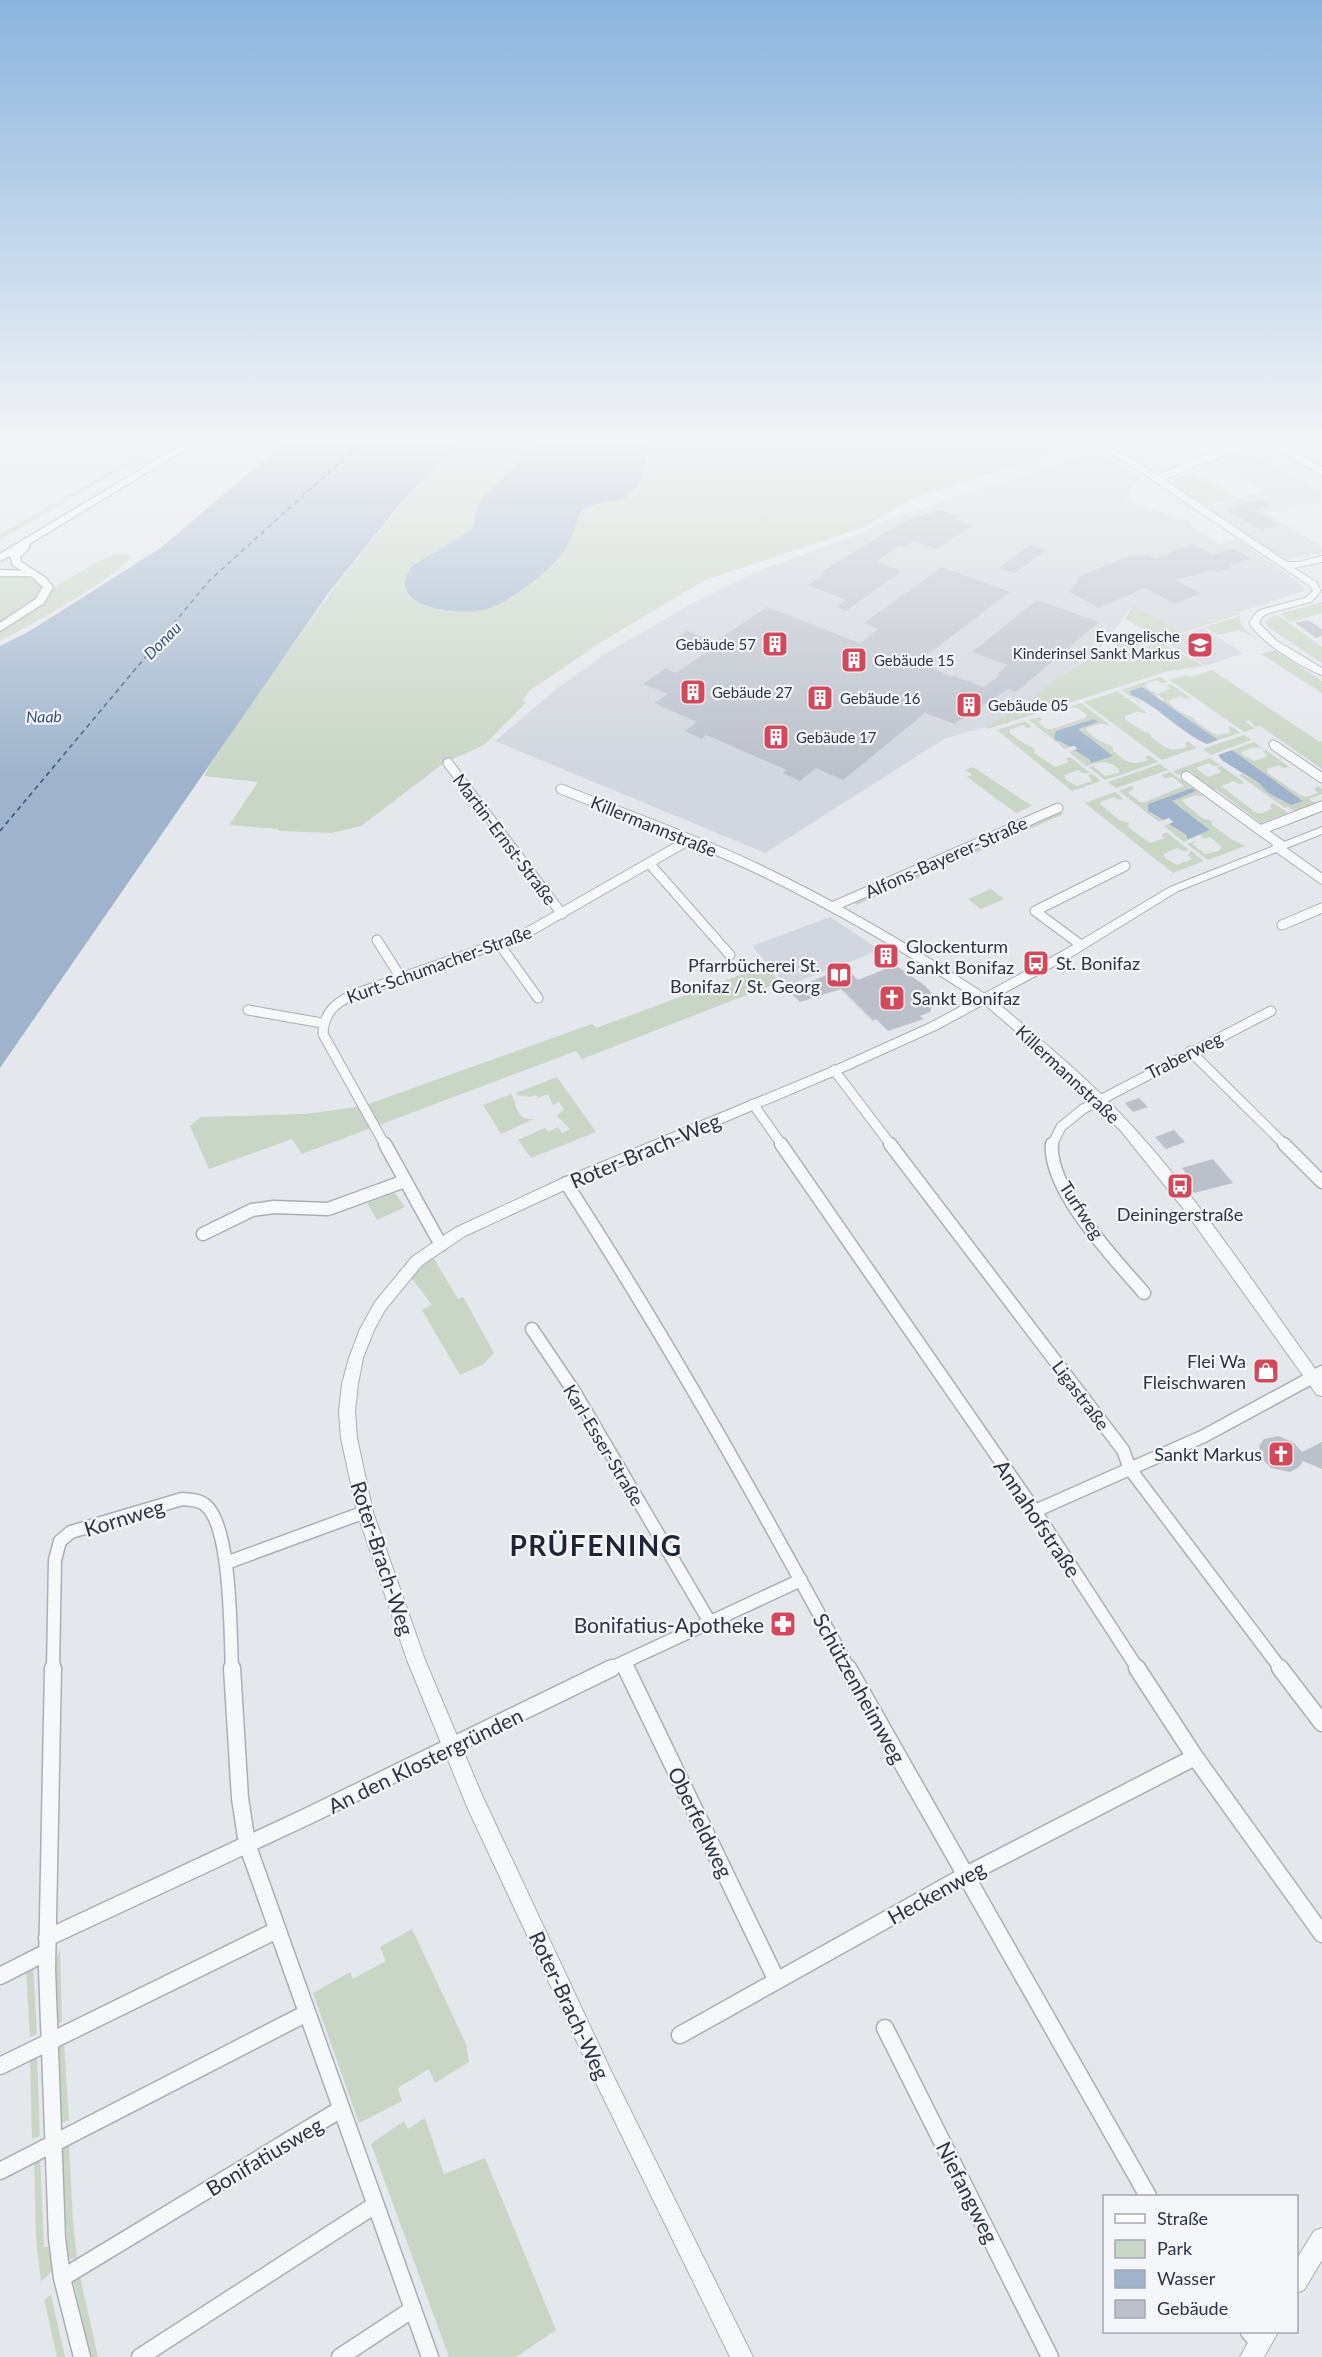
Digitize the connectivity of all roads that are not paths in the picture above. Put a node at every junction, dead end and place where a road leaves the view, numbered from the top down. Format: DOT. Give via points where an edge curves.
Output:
graph roads {
  1 [pos="18,553"];
  2 [pos="1266,553"];
  3 [pos="1322,559"];
  4 [pos="1282,564"];
  5 [pos="0,573"];
  6 [pos="32,574"];
  7 [pos="0,628"];
  8 [pos="1322,672"];
  9 [pos="1273,744"];
  10 [pos="448,763"];
  11 [pos="1186,776"];
  12 [pos="1322,778"];
  13 [pos="561,789"];
  14 [pos="1322,806"];
  15 [pos="1058,808"];
  16 [pos="1260,830"];
  17 [pos="1322,830"];
  18 [pos="689,840"];
  19 [pos="1279,846"];
  20 [pos="649,863"];
  21 [pos="1125,866"];
  22 [pos="1322,879"];
  23 [pos="834,906"];
  24 [pos="1322,908"];
  25 [pos="562,914"];
  26 [pos="1282,925"];
  27 [pos="377,940"];
  28 [pos="500,945"];
  29 [pos="1081,945"];
  30 [pos="730,955"];
  31 [pos="401,978"];
  32 [pos="538,998"];
  33 [pos="986,1000"];
  34 [pos="248,1010"];
  35 [pos="1271,1011"];
  36 [pos="322,1023"];
  37 [pos="1190,1051"];
  38 [pos="834,1070"];
  39 [pos="1099,1100"];
  40 [pos="753,1104"];
  41 [pos="405,1181"];
  42 [pos="1322,1182"];
  43 [pos="566,1183"];
  44 [pos="203,1234"];
  45 [pos="441,1245"];
  46 [pos="1144,1293"];
  47 [pos="532,1329"];
  48 [pos="1317,1374"];
  49 [pos="1322,1390"];
  50 [pos="1130,1469"];
  51 [pos="1035,1511"];
  52 [pos="365,1512"];
  53 [pos="226,1563"];
  54 [pos="801,1580"];
  55 [pos="711,1624"];
  56 [pos="624,1663"];
  57 [pos="1322,1723"];
  58 [pos="452,1748"];
  59 [pos="1195,1757"];
  60 [pos="248,1844"];
  61 [pos="966,1875"];
  62 [pos="277,1930"];
  63 [pos="1322,1934"];
  64 [pos="47,1945"];
  65 [pos="0,1976"];
  66 [pos="777,1981"];
  67 [pos="308,2013"];
  68 [pos="885,2028"];
  69 [pos="680,2036"];
  70 [pos="49,2042"];
  71 [pos="0,2066"];
  72 [pos="341,2109"];
  73 [pos="53,2144"];
  74 [pos="0,2171"];
  75 [pos="1147,2195"];
  76 [pos="375,2205"];
  77 [pos="1322,2239"];
  78 [pos="62,2278"];
  79 [pos="1298,2279"];
  80 [pos="413,2309"];
  81 [pos="82,2357"];
  82 [pos="140,2357"];
  83 [pos="340,2357"];
  84 [pos="430,2357"];
  85 [pos="742,2357"];
  86 [pos="1050,2357"];
  1 -- 6 [label="main road" via="16,563"];
  2 -- 4 [label="street"];
  3 -- 4 [label="street" via="1299,565"];
  4 -- 8 [label="street" via="1313,585 1317,594 1260,614 1254,623"];
  5 -- 6 [label="main road"];
  6 -- 7 [label="main road" via="48,587 45,594 29,610"];
  9 -- 12 [label="street"];
  10 -- 25 [label="street, Martin-Ernst-Straße"];
  11 -- 16 [label="street"];
  13 -- 18 [label="street, Killermannstraße"];
  14 -- 16 [label="street"];
  15 -- 23 [label="street, Alfons-Bayerer-Straße"];
  16 -- 19 [label="street"];
  17 -- 19 [label="street, Roter-Brach-Weg"];
  18 -- 20 [label="street, Kurt-Schumacher-Straße"];
  18 -- 23 [label="street, Killermannstraße" via="754,866"];
  19 -- 22 [label="street"];
  19 -- 29 [label="street, Roter-Brach-Weg" via="1174,889"];
  20 -- 25 [label="street, Kurt-Schumacher-Straße"];
  20 -- 30 [label="street"];
  21 -- 29 [label="street" via="1035,911"];
  23 -- 33 [label="street, Killermannstraße"];
  24 -- 26 [label="street"];
  25 -- 28 [label="street, Kurt-Schumacher-Straße"];
  27 -- 31 [label="street"];
  28 -- 31 [label="street, Kurt-Schumacher-Straße"];
  28 -- 32 [label="street"];
  29 -- 33 [label="street, Roter-Brach-Weg"];
  31 -- 36 [label="street, Kurt-Schumacher-Straße" via="340,1000"];
  33 -- 38 [label="street, Roter-Brach-Weg"];
  33 -- 39 [label="street, Killermannstraße"];
  34 -- 36 [label="street"];
  35 -- 37 [label="street, Traberweg"];
  36 -- 41 [label="street" via="323,1034"];
  37 -- 39 [label="street, Traberweg"];
  37 -- 42 [label="street"];
  38 -- 40 [label="street, Roter-Brach-Weg"];
  38 -- 50 [label="street, Ligastraße" via="1123,1450"];
  39 -- 46 [label="street, Turfweg" via="1062,1126 1054,1137 1055,1166 1085,1221"];
  39 -- 48 [label="street, Killermannstraße" via="1187,1203"];
  40 -- 43 [label="street, Roter-Brach-Weg"];
  40 -- 51 [label="street, Annahofstraße"];
  41 -- 44 [label="street" via="328,1209 252,1210"];
  41 -- 45 [label="street"];
  43 -- 45 [label="street, Roter-Brach-Weg" via="487,1218"];
  43 -- 54 [label="street, Schützenheimweg" via="610,1251"];
  45 -- 52 [label="street, Roter-Brach-Weg" via="417,1261 380,1306 356,1358 347,1411 354,1471"];
  47 -- 55 [label="street, Karl-Esser-Straße" via="575,1393"];
  48 -- 49 [label="street, Killermannstraße"];
  48 -- 50 [label="street" via="1204,1436"];
  50 -- 51 [label="street"];
  50 -- 57 [label="street, Ligastraße"];
  51 -- 59 [label="street, Annahofstraße"];
  52 -- 53 [label="street"];
  52 -- 58 [label="street, Roter-Brach-Weg" via="416,1660"];
  53 -- 60 [label="street, Kornweg" via="240,1798"];
  53 -- 64 [label="street, Kornweg" via="219,1529 206,1506 196,1500 182,1499 71,1532 60,1541 55,1560"];
  54 -- 55 [label="street, An den Klostergründen"];
  54 -- 61 [label="street, Schützenheimweg"];
  55 -- 56 [label="street, An den Klostergründen"];
  56 -- 58 [label="street, An den Klostergründen"];
  56 -- 66 [label="street, Oberfeldweg"];
  58 -- 60 [label="street, An den Klostergründen"];
  58 -- 85 [label="street, Roter-Brach-Weg" via="605,2080"];
  59 -- 61 [label="street, Heckenweg"];
  59 -- 63 [label="street, Annahofstraße"];
  60 -- 62 [label="street, Bonifatiusweg"];
  60 -- 64 [label="street, An den Klostergründen"];
  61 -- 66 [label="street, Heckenweg"];
  61 -- 75 [label="street, Schützenheimweg"];
  62 -- 67 [label="street, Bonifatiusweg"];
  62 -- 70 [label="street"];
  64 -- 65 [label="street, An den Klostergründen"];
  64 -- 70 [label="street"];
  66 -- 69 [label="street, Heckenweg"];
  67 -- 72 [label="street, Bonifatiusweg"];
  67 -- 73 [label="street"];
  68 -- 86 [label="street, Niefangweg"];
  70 -- 71 [label="street"];
  70 -- 73 [label="street"];
  72 -- 76 [label="street, Bonifatiusweg"];
  72 -- 78 [label="street, Bonifatiusweg"];
  73 -- 74 [label="street"];
  73 -- 78 [label="street"];
  76 -- 80 [label="street, Bonifatiusweg"];
  76 -- 82 [label="street"];
  77 -- 79 [label="street"];
  78 -- 81 [label="street"];
  80 -- 83 [label="street"];
  80 -- 84 [label="street, Bonifatiusweg"];
}
